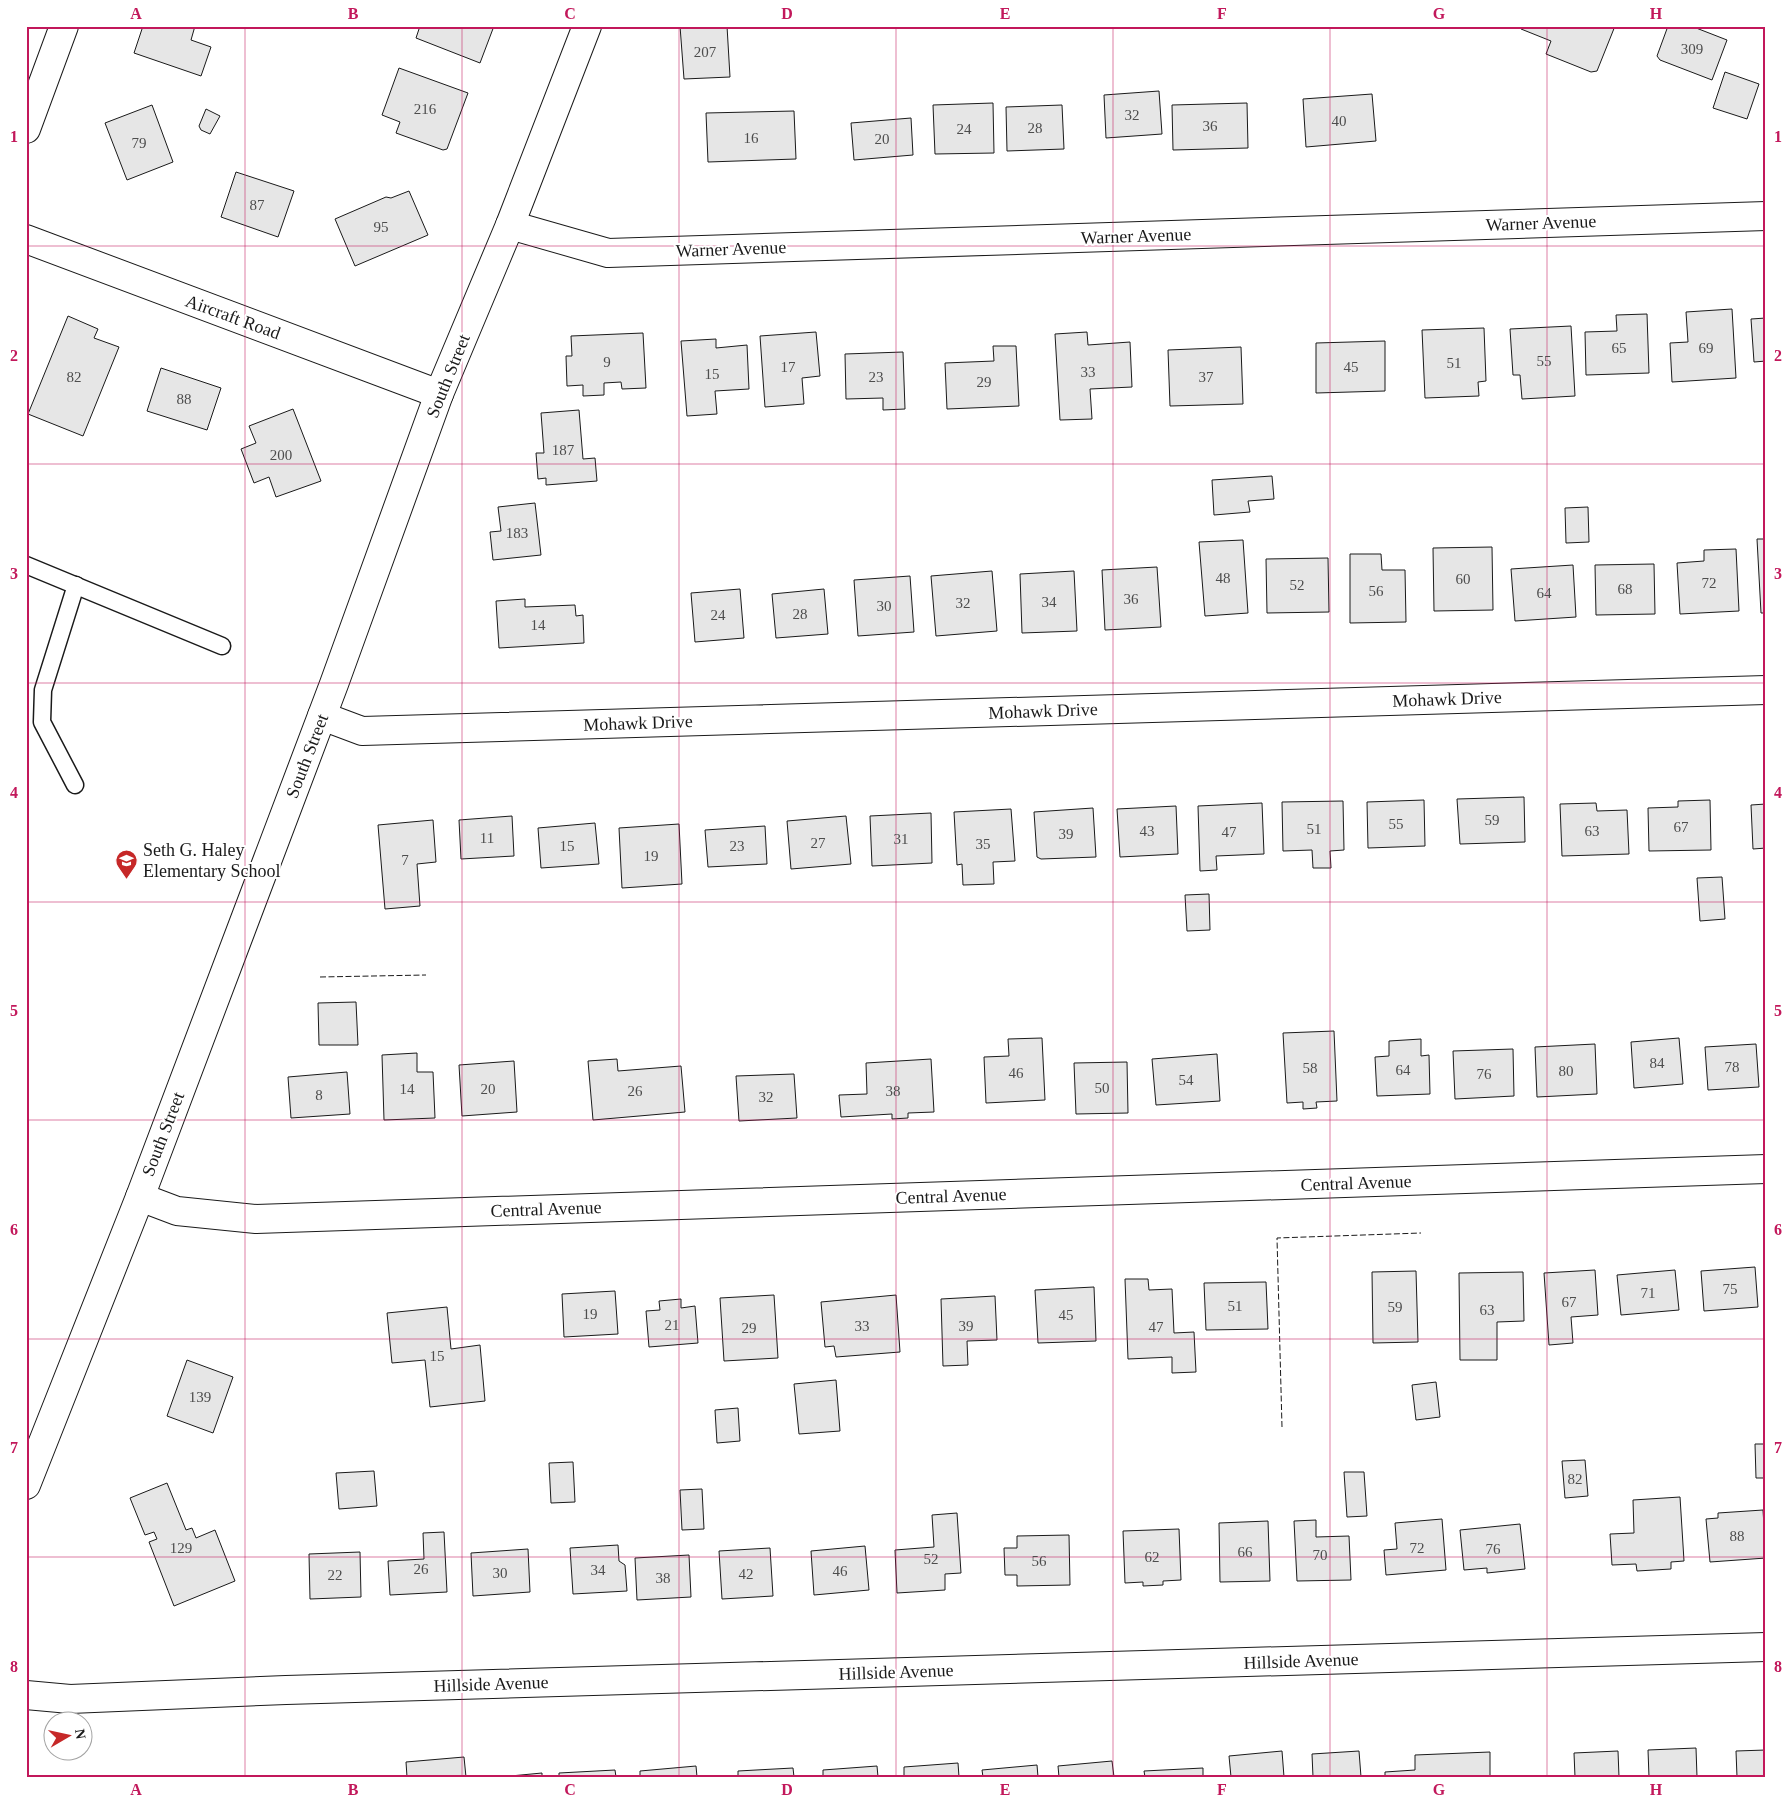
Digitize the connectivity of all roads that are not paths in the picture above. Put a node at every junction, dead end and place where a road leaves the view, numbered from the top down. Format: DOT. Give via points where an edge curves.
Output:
graph roads {
  1 [pos="64,26"];
  2 [pos="587,26"];
  3 [pos="26,129"];
  4 [pos="1766,216"];
  5 [pos="510,225"];
  6 [pos="26,240"];
  7 [pos="439,394"];
  8 [pos="26,565"];
  9 [pos="76,585"];
  10 [pos="222,646"];
  11 [pos="1766,690"];
  12 [pos="322,716"];
  13 [pos="75,785"];
  14 [pos="1766,1169"];
  15 [pos="140,1197"];
  16 [pos="26,1485"];
  17 [pos="1766,1647"];
  18 [pos="26,1695"];
  1 -- 3 [label="street"];
  2 -- 5 [label="street, South Street"];
  4 -- 5 [label="street, Warner Avenue" via="608,253"];
  5 -- 7 [label="street, South Street"];
  6 -- 7 [label="street, Aircraft Road"];
  7 -- 12 [label="street, South Street"];
  8 -- 9 [label="lane"];
  9 -- 10 [label="lane"];
  9 -- 13 [label="lane" via="43,690 42,722"];
  11 -- 12 [label="street, Mohawk Drive" via="362,730"];
  12 -- 15 [label="street, South Street"];
  14 -- 15 [label="street, Central Avenue" via="256,1219 177,1211"];
  15 -- 16 [label="street, South Street"];
  17 -- 18 [label="street, Hillside Avenue" via="296,1689 70,1699"];
}
